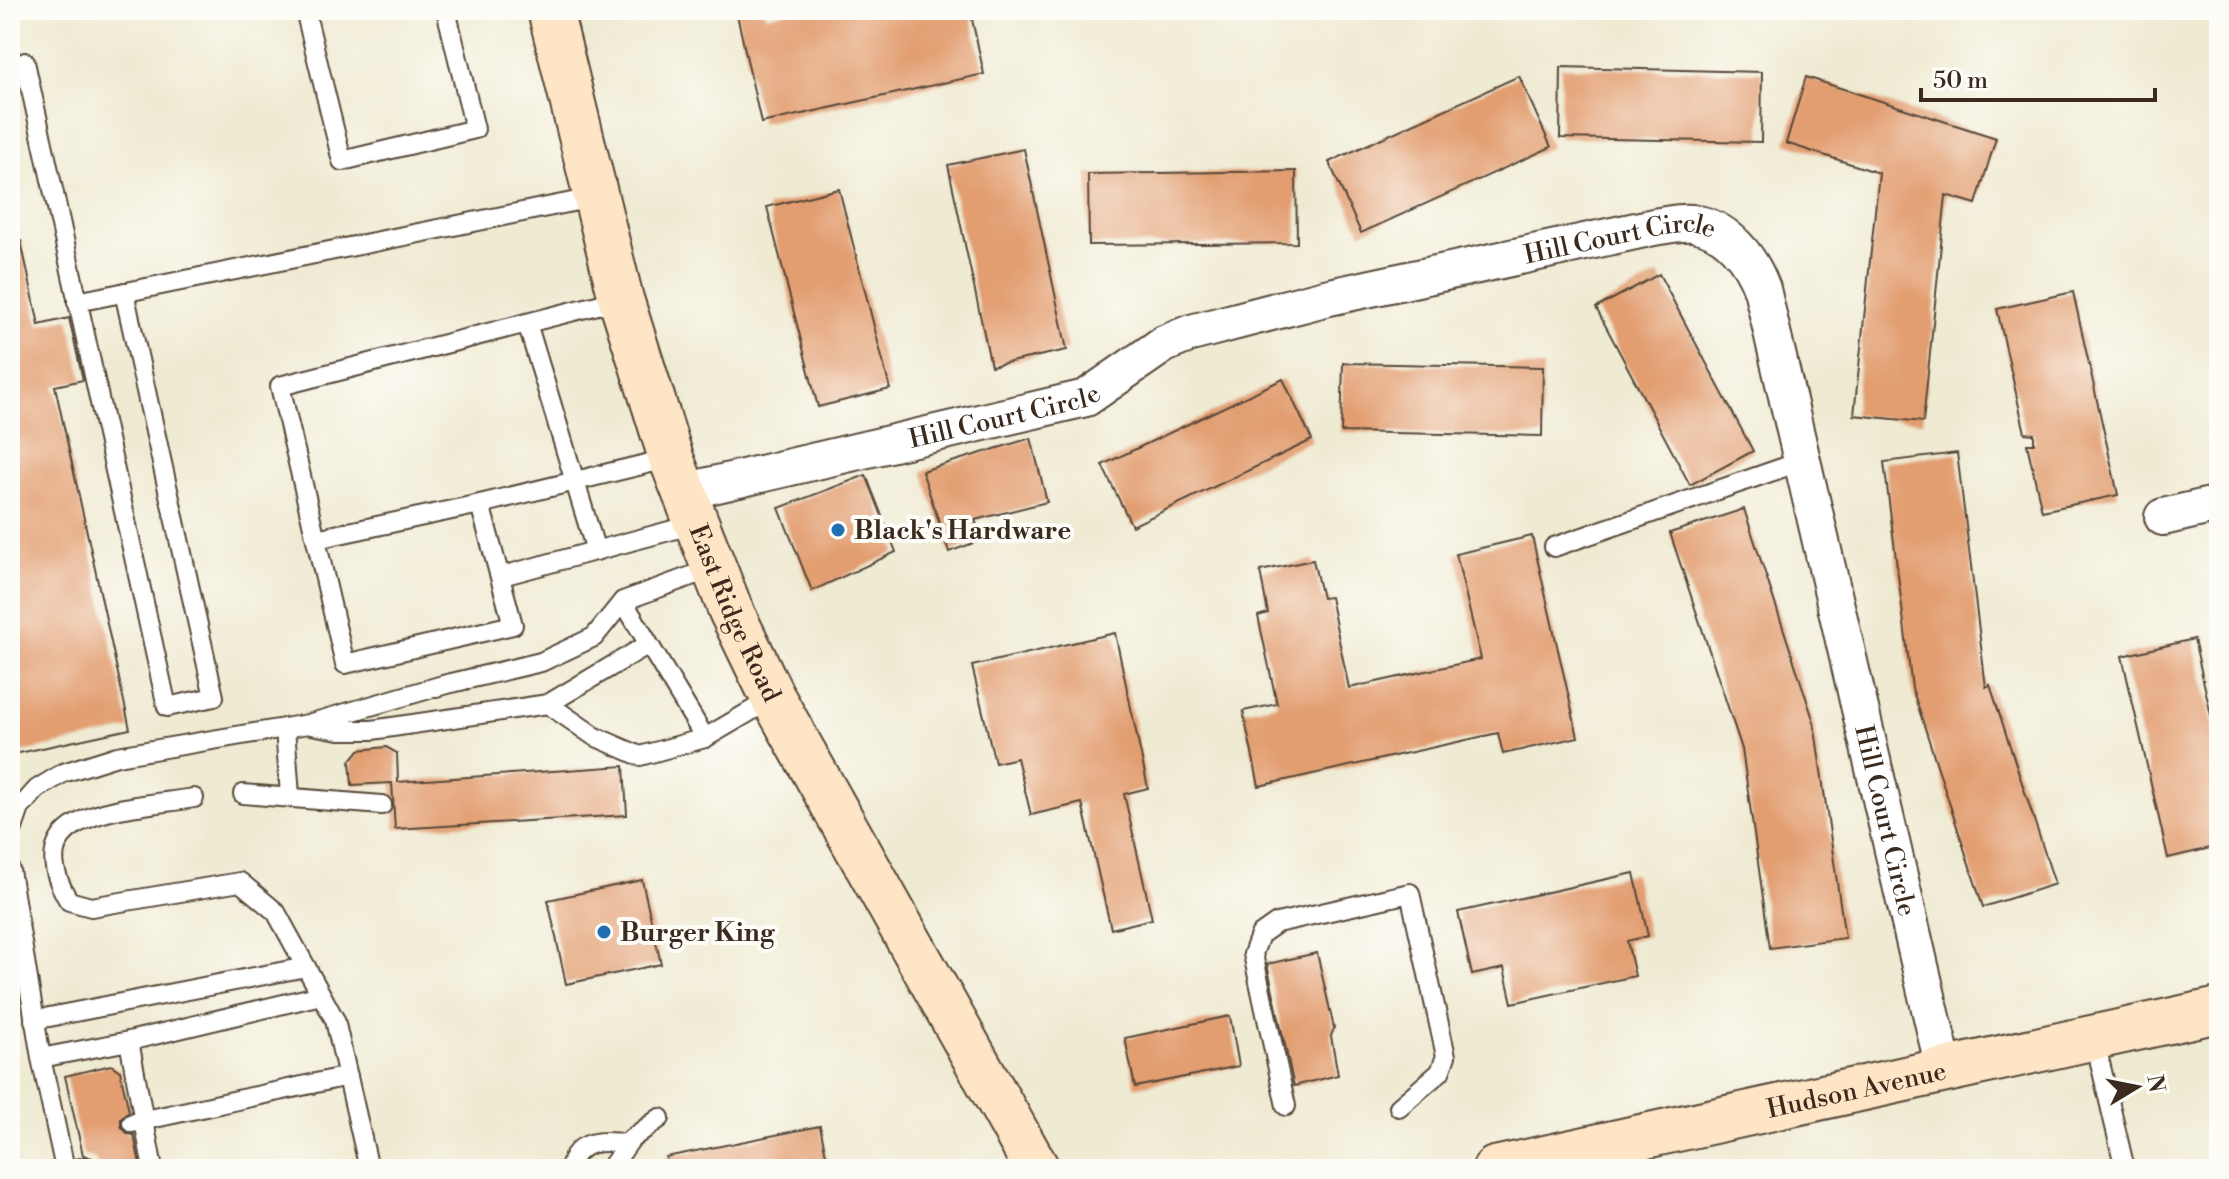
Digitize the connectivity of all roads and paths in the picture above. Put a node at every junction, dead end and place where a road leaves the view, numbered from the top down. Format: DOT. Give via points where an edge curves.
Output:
graph roads {
  1 [pos="305,10"];
  2 [pos="446,10"];
  3 [pos="550,10"];
  4 [pos="25,62"];
  5 [pos="597,197"];
  6 [pos="124,292"];
  7 [pos="621,299"];
  8 [pos="77,302"];
  9 [pos="527,323"];
  10 [pos="1802,461"];
  11 [pos="573,482"];
  12 [pos="683,491"];
  13 [pos="480,504"];
  14 [pos="2219,504"];
  15 [pos="2163,517"];
  16 [pos="316,539"];
  17 [pos="1554,547"];
  18 [pos="596,551"];
  19 [pos="713,568"];
  20 [pos="502,576"];
  21 [pos="623,601"];
  22 [pos="647,645"];
  23 [pos="773,698"];
  24 [pos="548,704"];
  25 [pos="308,724"];
  26 [pos="285,728"];
  27 [pos="705,738"];
  28 [pos="243,794"];
  29 [pos="290,796"];
  30 [pos="194,798"];
  31 [pos="382,805"];
  32 [pos="10,837"];
  33 [pos="10,870"];
  34 [pos="306,967"];
  35 [pos="321,995"];
  36 [pos="2219,1010"];
  37 [pos="34,1020"];
  38 [pos="2094,1037"];
  39 [pos="129,1041"];
  40 [pos="41,1058"];
  41 [pos="1945,1073"];
  42 [pos="348,1076"];
  43 [pos="1286,1106"];
  44 [pos="1399,1107"];
  45 [pos="660,1118"];
  46 [pos="137,1122"];
  47 [pos="78,1132"];
  48 [pos="58,1136"];
  49 [pos="627,1144"];
  50 [pos="147,1160"];
  51 [pos="65,1169"];
  52 [pos="369,1169"];
  53 [pos="570,1169"];
  54 [pos="610,1169"];
  55 [pos="1037,1169"];
  56 [pos="1495,1169"];
  57 [pos="2125,1169"];
  1 -- 2 [label="lane" via="342,161 475,129"];
  3 -- 5 [label="main road, East Ridge Road"];
  4 -- 8 [label="lane"];
  5 -- 6 [label="lane"];
  5 -- 7 [label="main road, East Ridge Road"];
  6 -- 8 [label="lane"];
  6 -- 8 [label="lane" via="214,697 167,707"];
  7 -- 9 [label="lane"];
  7 -- 12 [label="main road, East Ridge Road"];
  9 -- 11 [label="lane"];
  9 -- 16 [label="lane" via="280,386"];
  10 -- 12 [label="street, Hill Court Circle" via="1757,275 1733,243 1692,223 1325,298 1191,333 1164,344 1086,398"];
  10 -- 17 [label="lane"];
  10 -- 41 [label="street, Hill Court Circle"];
  11 -- 12 [label="lane"];
  11 -- 13 [label="lane"];
  11 -- 18 [label="lane"];
  12 -- 18 [label="lane"];
  12 -- 19 [label="main road, East Ridge Road"];
  13 -- 16 [label="lane"];
  13 -- 20 [label="lane"];
  14 -- 15 [label="street"];
  16 -- 20 [label="lane" via="345,664 513,625"];
  18 -- 20 [label="lane"];
  19 -- 21 [label="lane"];
  19 -- 23 [label="main road, East Ridge Road"];
  21 -- 22 [label="lane"];
  21 -- 25 [label="lane" via="594,637 541,662"];
  22 -- 24 [label="lane"];
  22 -- 27 [label="lane"];
  23 -- 27 [label="lane"];
  23 -- 55 [label="main road, East Ridge Road"];
  24 -- 25 [label="lane" via="372,730"];
  24 -- 27 [label="lane" via="594,736 640,756"];
  25 -- 26 [label="lane"];
  26 -- 29 [label="lane"];
  26 -- 32 [label="lane" via="117,756 63,773 37,789 20,808"];
  28 -- 29 [label="lane"];
  29 -- 31 [label="lane"];
  30 -- 34 [label="lane" via="81,819 62,831 55,857 58,883 69,901 91,907 240,882 276,912"];
  33 -- 37 [label="lane"];
  34 -- 35 [label="lane"];
  34 -- 37 [label="lane"];
  35 -- 39 [label="lane"];
  35 -- 42 [label="lane" via="335,1020"];
  36 -- 38 [label="main road, Hudson Avenue"];
  37 -- 40 [label="lane"];
  38 -- 41 [label="main road, Hudson Avenue"];
  38 -- 57 [label="lane"];
  39 -- 40 [label="lane"];
  39 -- 46 [label="lane"];
  40 -- 48 [label="lane"];
  41 -- 56 [label="main road, Hudson Avenue"];
  42 -- 46 [label="lane"];
  42 -- 52 [label="lane"];
  43 -- 44 [label="lane" via="1253,954 1260,935 1277,923 1410,893 1446,1056 1440,1072"];
  45 -- 49 [label="lane"];
  46 -- 50 [label="lane"];
  47 -- 48 [label="lane"];
  48 -- 51 [label="lane"];
  49 -- 53 [label="lane" via="603,1140 586,1145 572,1157"];
  49 -- 54 [label="lane"];
}
